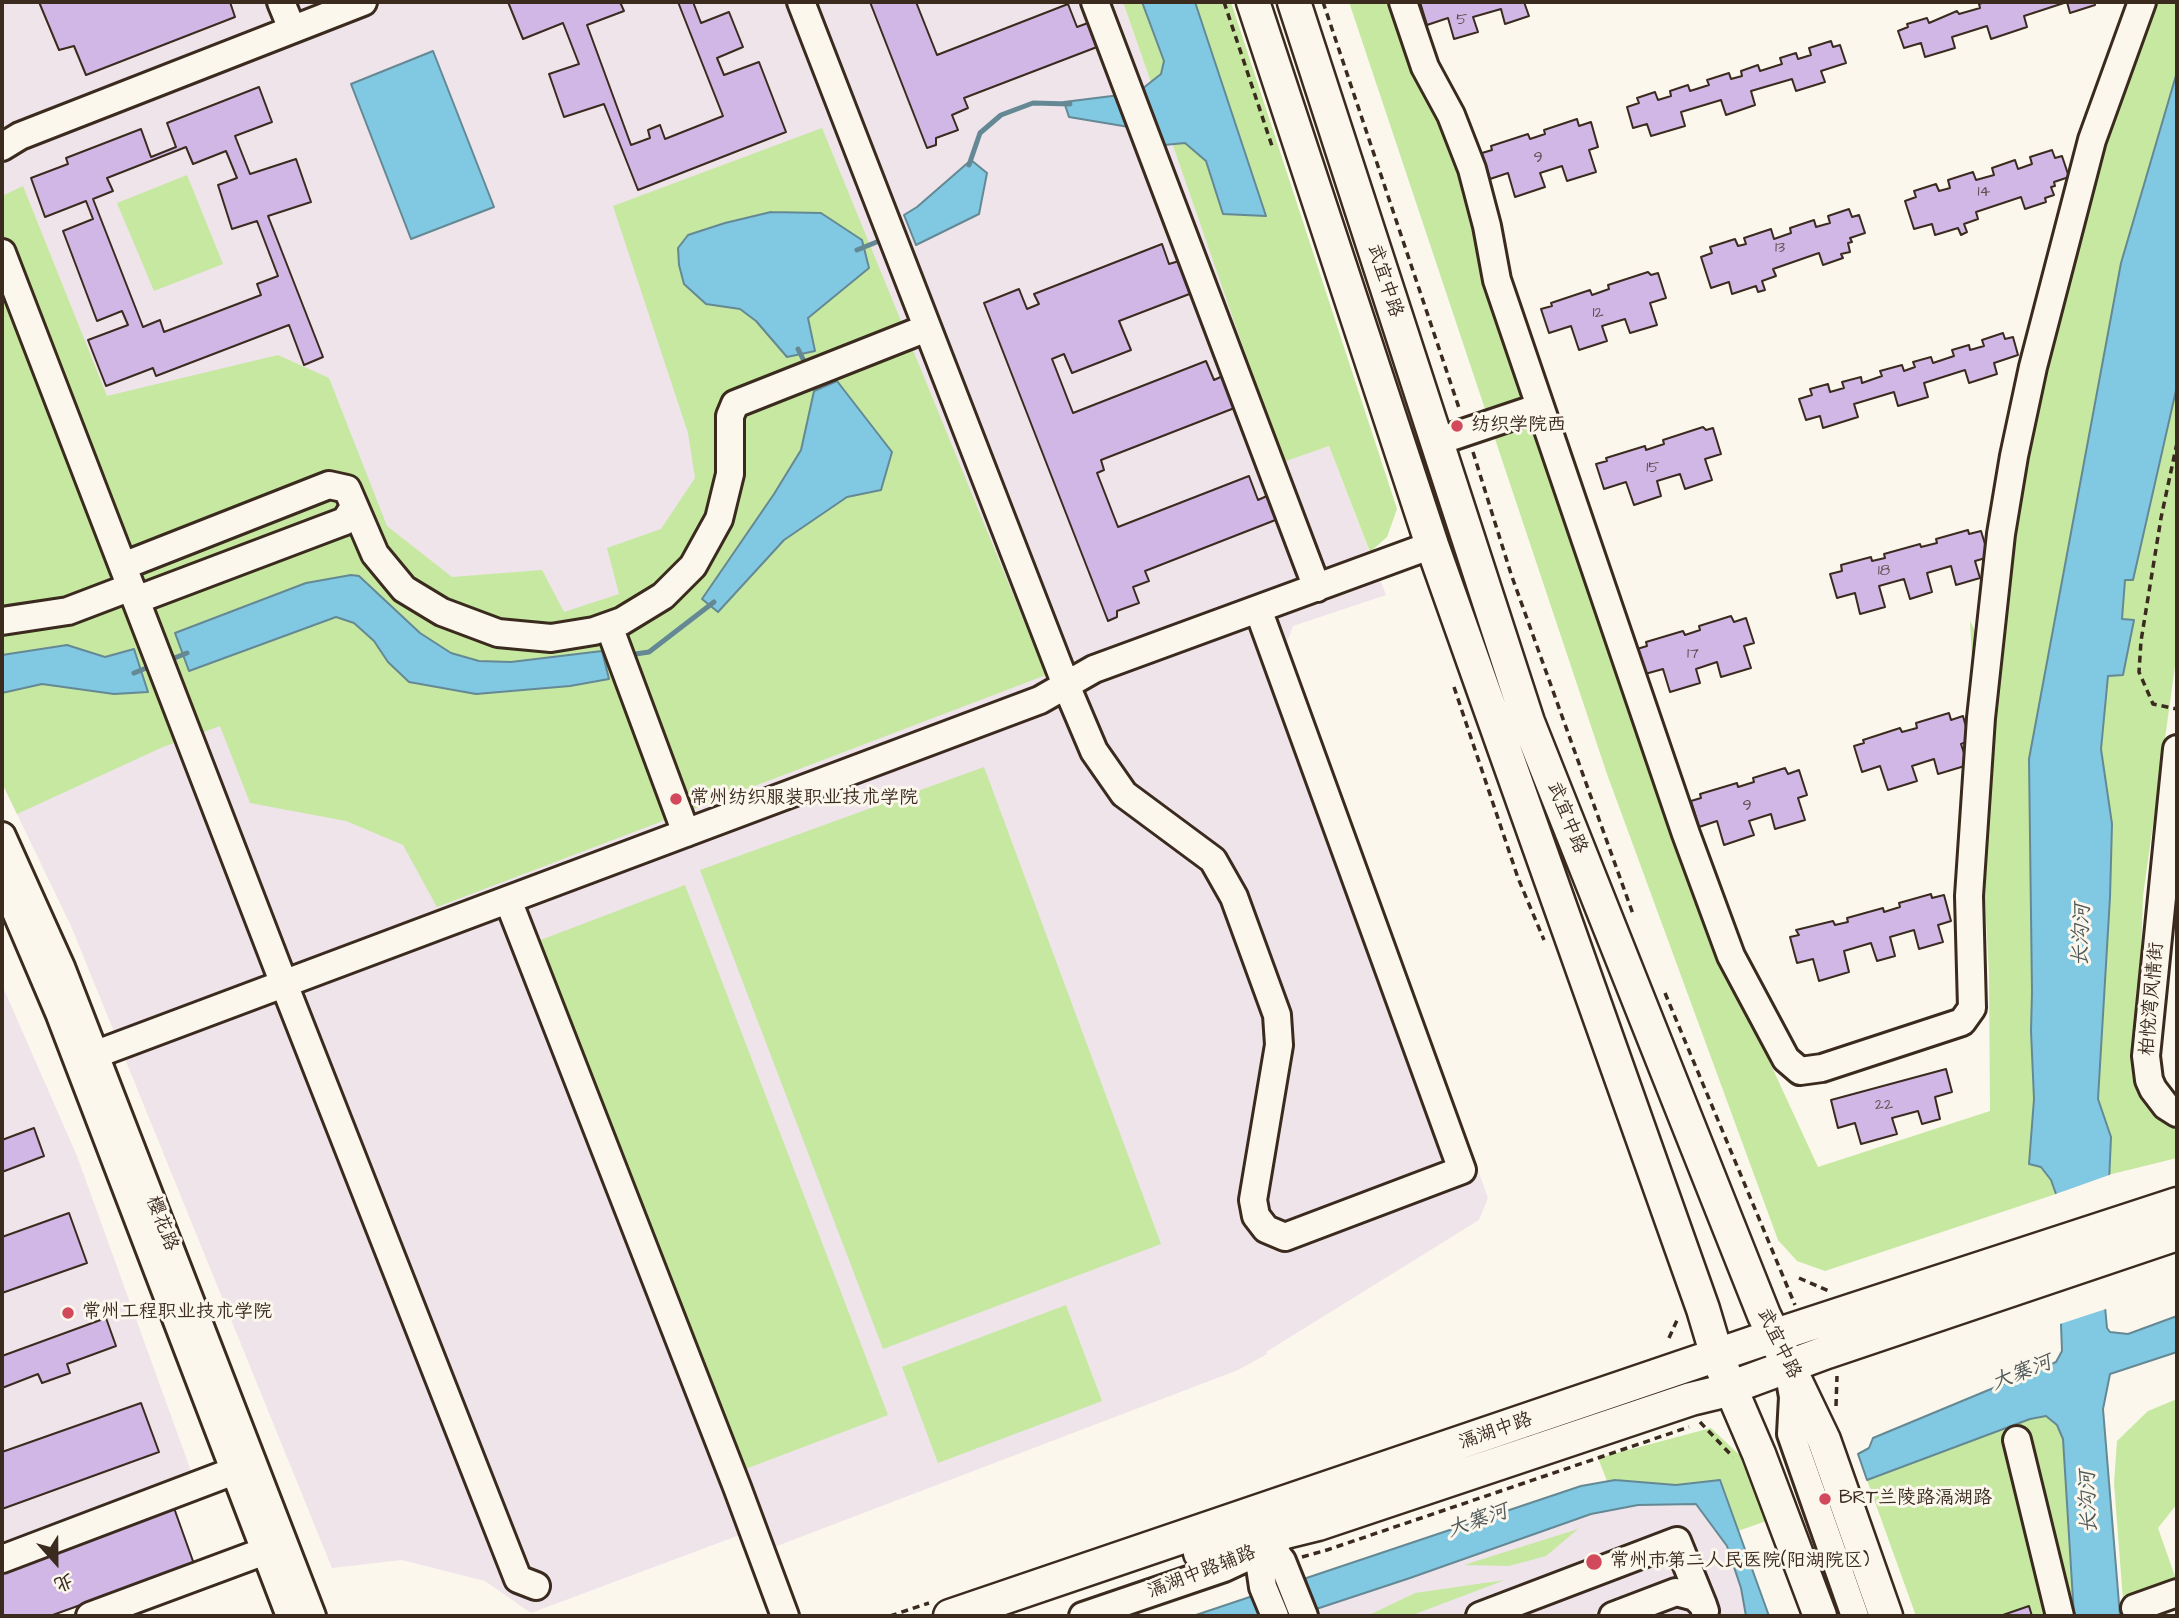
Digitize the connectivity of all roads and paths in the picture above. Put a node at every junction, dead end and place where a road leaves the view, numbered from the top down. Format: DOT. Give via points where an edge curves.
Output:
graph roads {
  1 [pos="281,2"];
  2 [pos="363,2"];
  3 [pos="801,2"];
  4 [pos="1095,2"];
  5 [pos="1253,2"];
  6 [pos="1294,2"];
  7 [pos="1323,2"];
  8 [pos="1403,2"];
  9 [pos="2141,2"];
  10 [pos="292,29"];
  11 [pos="2,147"];
  12 [pos="2,253"];
  13 [pos="928,328"];
  14 [pos="1540,407"];
  15 [pos="1467,432"];
  16 [pos="1436,442"];
  17 [pos="2177,443"];
  18 [pos="351,498"];
  19 [pos="1432,545"];
  20 [pos="130,584"];
  21 [pos="1317,587"];
  22 [pos="1258,609"];
  23 [pos="2,621"];
  24 [pos="617,646"];
  25 [pos="1066,685"];
  26 [pos="2177,709"];
  27 [pos="2177,749"];
  28 [pos="686,833"];
  29 [pos="2,836"];
  30 [pos="2,879"];
  31 [pos="508,900"];
  32 [pos="1633,914"];
  33 [pos="284,984"];
  34 [pos="1664,990"];
  35 [pos="87,1058"];
  36 [pos="2177,1113"];
  37 [pos="2177,1204"];
  38 [pos="2177,1234"];
  39 [pos="1799,1278"];
  40 [pos="1835,1293"];
  41 [pos="1795,1306"];
  42 [pos="1678,1318"];
  43 [pos="1773,1336"];
  44 [pos="1670,1338"];
  45 [pos="1717,1356"];
  46 [pos="1788,1367"];
  47 [pos="1837,1376"];
  48 [pos="1732,1388"];
  49 [pos="1836,1410"];
  50 [pos="1699,1421"];
  51 [pos="2017,1440"];
  52 [pos="1738,1463"];
  53 [pos="234,1471"];
  54 [pos="1264,1545"];
  55 [pos="265,1551"];
  56 [pos="2,1559"];
  57 [pos="536,1586"];
  58 [pos="2177,1593"];
  59 [pos="2135,1608"];
  60 [pos="1705,1611"];
  61 [pos="90,1616"];
  62 [pos="290,1616"];
  63 [pos="312,1616"];
  64 [pos="785,1616"];
  65 [pos="950,1616"];
  66 [pos="1012,1616"];
  67 [pos="1083,1616"];
  68 [pos="1275,1616"];
  69 [pos="1304,1616"];
  70 [pos="1480,1616"];
  71 [pos="1613,1616"];
  72 [pos="1820,1616"];
  73 [pos="1842,1616"];
  74 [pos="1855,1616"];
  75 [pos="1886,1616"];
  76 [pos="2060,1616"];
  1 -- 10 [label="street"];
  2 -- 10 [label="street"];
  3 -- 13 [label="street"];
  4 -- 21 [label="street"];
  5 -- 19 [label="main road, 武宜中路"];
  6 -- 16 [label="main road, 武宜中路"];
  7 -- 15 [label="path"];
  8 -- 14 [label="street" via="1424,67 1451,115 1472,169 1497,280"];
  9 -- 14 [label="street" via="2092,141 2014,456 1981,718 1969,896 1972,1008 1962,1022 1822,1068 1800,1071 1786,1059 1731,956"];
  10 -- 11 [label="street"];
  12 -- 20 [label="street"];
  13 -- 24 [label="street" via="735,404 730,416 730,474 719,519 693,566 663,596 622,621"];
  13 -- 25 [label="street"];
  14 -- 15 [label="street"];
  15 -- 16 [label="street"];
  15 -- 32 [label="path" via="1511,574"];
  16 -- 43 [label="main road, 武宜中路" via="1528,722"];
  17 -- 26 [label="path" via="2139,673 2152,704"];
  18 -- 20 [label="street" via="345,521"];
  18 -- 20 [label="street" via="329,485"];
  18 -- 24 [label="street" via="375,554 404,589 442,612 498,633 551,638 594,631"];
  19 -- 21 [label="street"];
  19 -- 45 [label="main road, 武宜中路"];
  20 -- 23 [label="street" via="68,611"];
  20 -- 33 [label="street"];
  21 -- 22 [label="street"];
  22 -- 25 [label="street" via="1094,669"];
  22 -- 25 [label="street" via="1462,1170 1285,1237 1266,1229 1256,1216 1253,1200 1279,1045 1277,1016 1234,897 1213,860 1124,794 1094,751"];
  24 -- 28 [label="street"];
  25 -- 28 [label="street" via="1040,700"];
  27 -- 36 [label="street, 柏悦湾风情街" via="2146,1056 2153,1089 2166,1107"];
  28 -- 31 [label="street"];
  29 -- 35 [label="street, 樱花路" via="61,967"];
  30 -- 35 [label="street, 樱花路"];
  31 -- 33 [label="street"];
  31 -- 64 [label="street"];
  33 -- 35 [label="street"];
  33 -- 57 [label="street" via="518,1579"];
  34 -- 41 [label="path"];
  35 -- 53 [label="street, 樱花路"];
  35 -- 63 [label="street, 樱花路"];
  37 -- 43 [label="main road, 滆湖中路"];
  38 -- 46 [label="main road, 滆湖中路"];
  39 -- 40 [label="path"];
  42 -- 44 [label="path"];
  43 -- 45 [label="main road, 滆湖中路"];
  43 -- 46 [label="main road, 武宜中路"];
  45 -- 48 [label="main road, 武宜中路"];
  45 -- 65 [label="main road, 滆湖中路"];
  46 -- 48 [label="main road, 滆湖中路"];
  46 -- 74 [label="street" via="1793,1397 1791,1434"];
  46 -- 75 [label="main road, 武宜中路" via="1824,1440"];
  47 -- 49 [label="path"];
  48 -- 54 [label="main road, 滆湖中路"];
  48 -- 72 [label="main road"];
  48 -- 73 [label="street" via="1786,1465"];
  50 -- 52 [label="path"];
  51 -- 76 [label="street"];
  53 -- 55 [label="street, 樱花路"];
  53 -- 56 [label="street"];
  54 -- 66 [label="main road, 滆湖中路" via="1215,1548"];
  54 -- 67 [label="street, 滆湖中路辅路" via="1224,1568"];
  54 -- 68 [label="street" via="1263,1587"];
  54 -- 69 [label="street" via="1282,1562"];
  55 -- 61 [label="street"];
  55 -- 62 [label="street, 樱花路"];
  58 -- 59 [label="street"];
  60 -- 70 [label="street" via="1677,1541"];
  60 -- 71 [label="street" via="1695,1597 1675,1592"];
}
